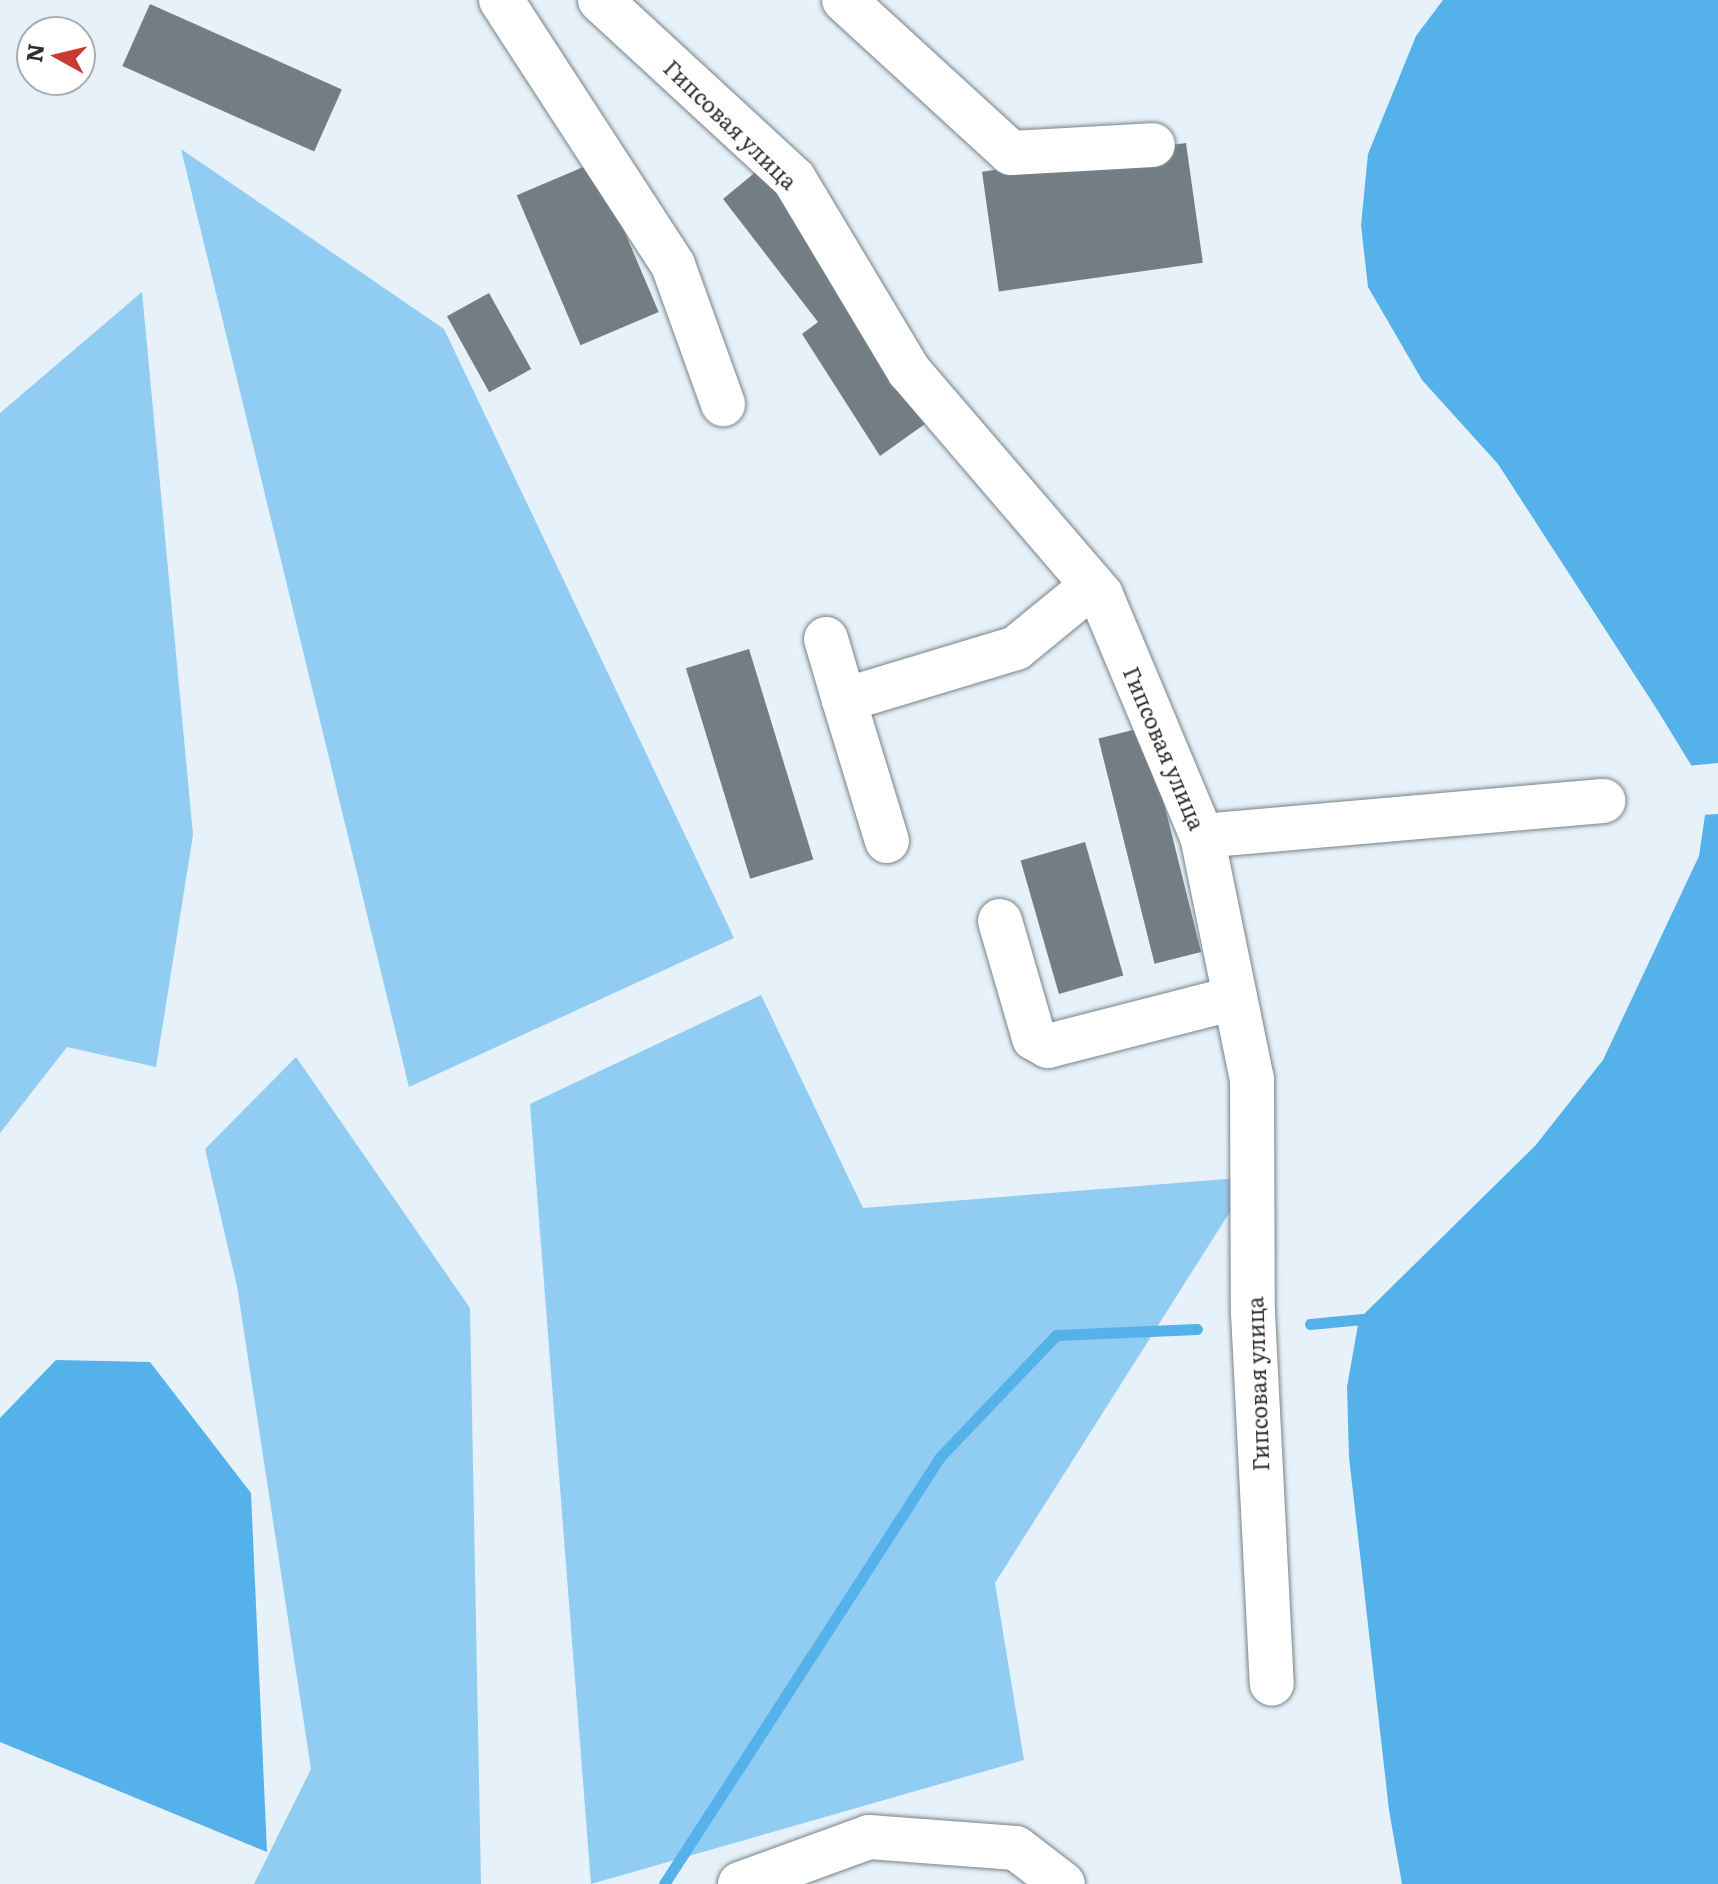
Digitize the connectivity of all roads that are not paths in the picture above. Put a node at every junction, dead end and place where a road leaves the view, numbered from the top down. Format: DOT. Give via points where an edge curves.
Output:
graph roads {
  1 [pos="501,0"];
  2 [pos="600,0"];
  3 [pos="844,0"];
  4 [pos="1153,145"];
  5 [pos="723,404"];
  6 [pos="1093,585"];
  7 [pos="826,639"];
  8 [pos="844,700"];
  9 [pos="1603,801"];
  10 [pos="1202,836"];
  11 [pos="887,841"];
  12 [pos="1000,921"];
  13 [pos="1235,998"];
  14 [pos="1272,1684"];
  15 [pos="740,1884"];
  16 [pos="1063,1884"];
  1 -- 5 [label="street" via="673,265"];
  2 -- 6 [label="street, Гипсовая улица" via="794,179 909,371"];
  3 -- 4 [label="street" via="1011,153"];
  6 -- 8 [label="street" via="1016,648"];
  6 -- 10 [label="street, Гипсовая улица"];
  7 -- 8 [label="street"];
  8 -- 11 [label="street"];
  9 -- 10 [label="street"];
  10 -- 13 [label="street, Гипсовая улица"];
  12 -- 13 [label="street" via="1034,1038 1048,1046"];
  13 -- 14 [label="street, Гипсовая улица" via="1252,1079 1253,1313"];
  15 -- 16 [label="street" via="869,1837 1016,1848"];
}
